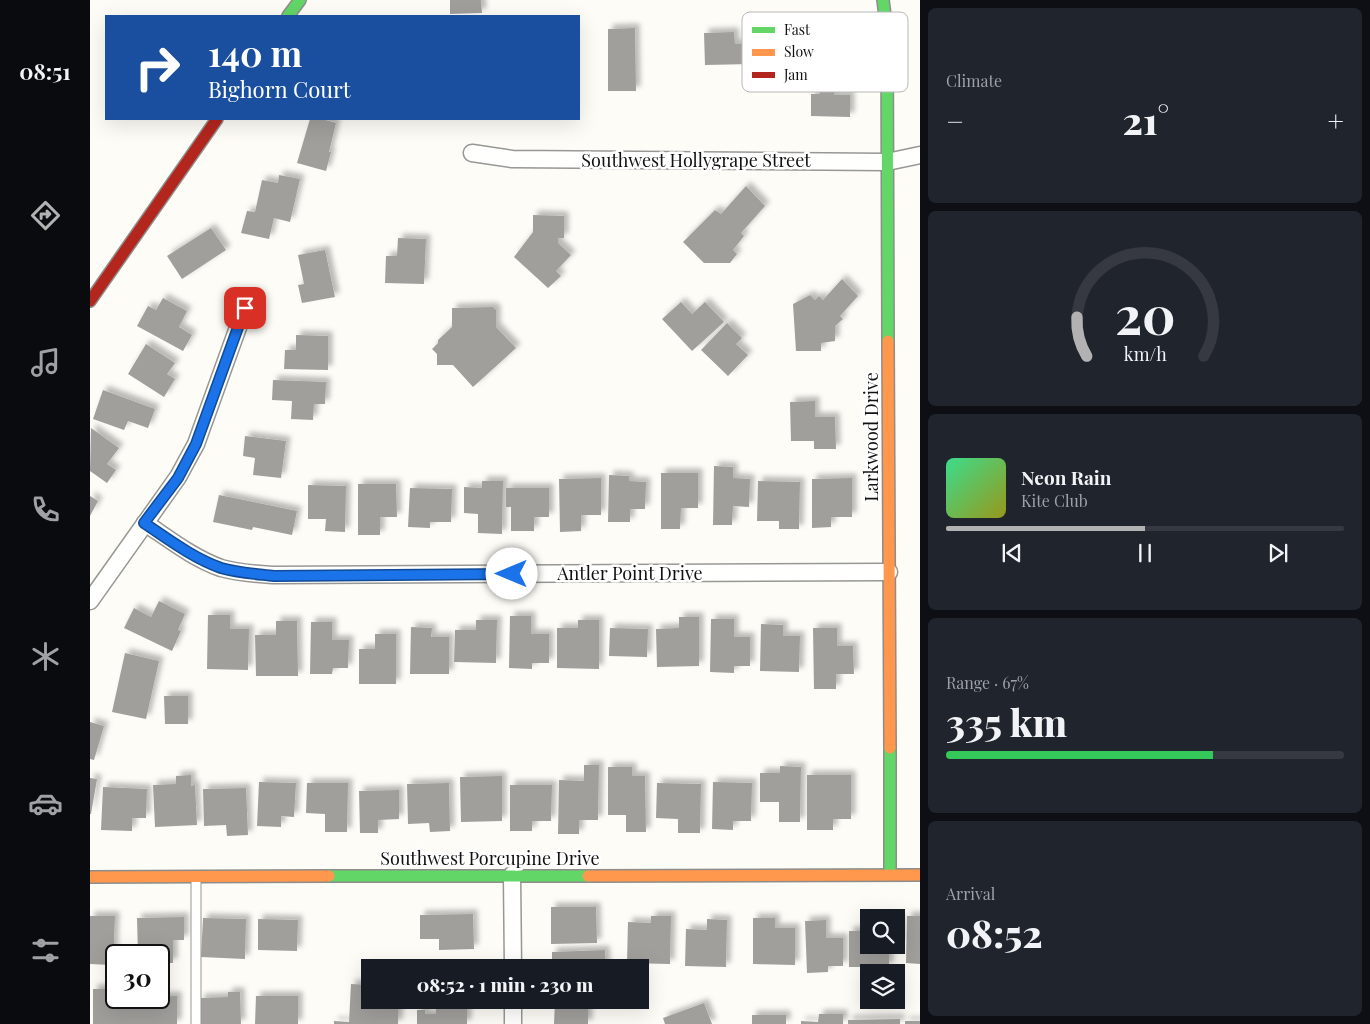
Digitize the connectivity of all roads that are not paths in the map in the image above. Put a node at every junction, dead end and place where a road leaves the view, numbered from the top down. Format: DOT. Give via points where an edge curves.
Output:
graph roads {
  1 [pos="300,0"];
  2 [pos="289,15"];
  3 [pos="887,92"];
  4 [pos="216,120"];
  5 [pos="472,153"];
  6 [pos="920,155"];
  7 [pos="887,162"];
  8 [pos="90,301"];
  9 [pos="245,308"];
  10 [pos="144,523"];
  11 [pos="889,572"];
  12 [pos="90,601"];
  13 [pos="890,874"];
  14 [pos="920,874"];
  15 [pos="512,875"];
  16 [pos="196,876"];
  17 [pos="90,877"];
  18 [pos="513,959"];
  19 [pos="513,1009"];
  20 [pos="196,1024"];
  21 [pos="513,1024"];
  1 -- 2 [label="street"];
  3 -- 7 [label="street, Larkwood Drive"];
  4 -- 8 [label="street"];
  5 -- 7 [label="street, Southwest Hollygrape Street" via="512,159"];
  6 -- 7 [label="street, Southwest Hollygrape Street"];
  7 -- 11 [label="street, Larkwood Drive"];
  9 -- 10 [label="street" via="196,444 178,478"];
  10 -- 11 [label="street, Antler Point Drive" via="221,568 274,576"];
  10 -- 12 [label="street"];
  11 -- 13 [label="street, Larkwood Drive"];
  13 -- 14 [label="street, Southwest Porcupine Drive"];
  13 -- 15 [label="street, Southwest Porcupine Drive"];
  15 -- 16 [label="street, Southwest Porcupine Drive"];
  15 -- 18 [label="street"];
  16 -- 17 [label="street, Southwest Porcupine Drive"];
  16 -- 20 [label="lane"];
  19 -- 21 [label="street"];
}
